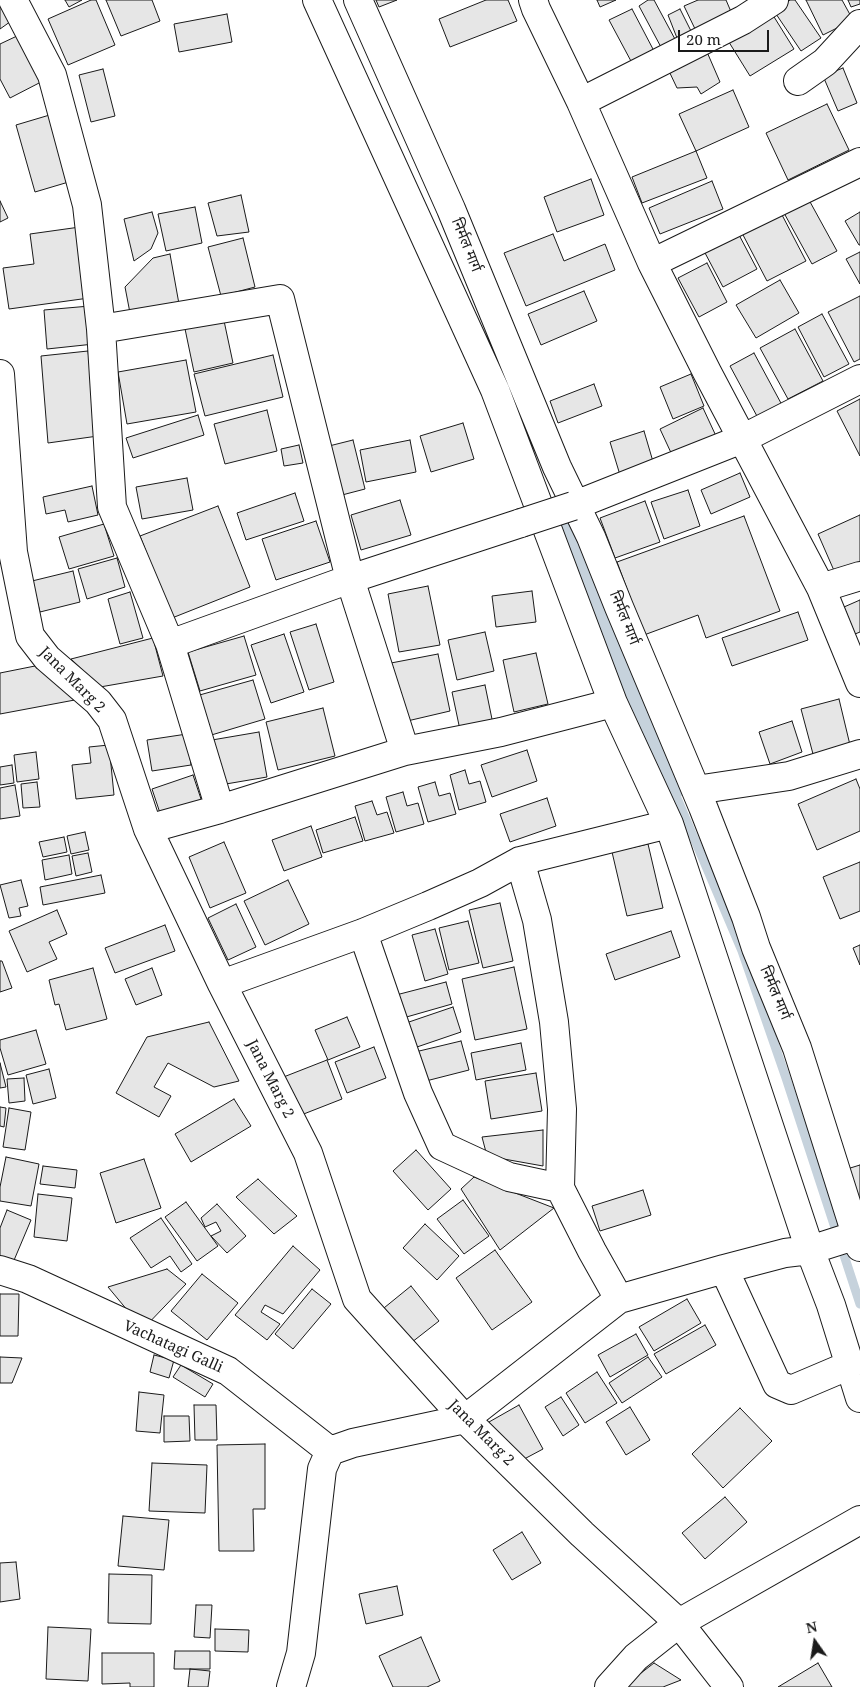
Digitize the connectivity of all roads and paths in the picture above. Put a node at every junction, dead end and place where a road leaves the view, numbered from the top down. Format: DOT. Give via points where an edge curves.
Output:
graph roads {
  1 [pos="14,0"];
  2 [pos="317,0"];
  3 [pos="358,0"];
  4 [pos="533,0"];
  5 [pos="774,0"];
  6 [pos="860,24"];
  7 [pos="798,81"];
  8 [pos="582,102"];
  9 [pos="860,162"];
  10 [pos="652,263"];
  11 [pos="101,329"];
  12 [pos="0,374"];
  13 [pos="860,379"];
  14 [pos="742,439"];
  15 [pos="574,506"];
  16 [pos="860,576"];
  17 [pos="350,579"];
  18 [pos="821,588"];
  19 [pos="170,644"];
  20 [pos="860,683"];
  21 [pos="613,703"];
  22 [pos="405,751"];
  23 [pos="860,754"];
  24 [pos="696,790"];
  25 [pos="220,809"];
  26 [pos="669,824"];
  27 [pos="148,829"];
  28 [pos="520,861"];
  29 [pos="363,933"];
  30 [pos="222,984"];
  31 [pos="560,1188"];
  32 [pos="858,1238"];
  33 [pos="810,1250"];
  34 [pos="0,1270"];
  35 [pos="724,1270"];
  36 [pos="619,1299"];
  37 [pos="850,1365"];
  38 [pos="860,1398"];
  39 [pos="465,1419"];
  40 [pos="330,1451"];
  41 [pos="860,1520"];
  42 [pos="679,1623"];
  43 [pos="291,1687"];
  44 [pos="609,1687"];
  45 [pos="729,1687"];
  1 -- 11 [label="street" via="52,75 87,205"];
  2 -- 21 [label="street" via="495,390"];
  3 -- 15 [label="street, निर्मल मार्ग" via="451,209"];
  4 -- 8 [label="street"];
  5 -- 8 [label="street" via="743,20"];
  6 -- 7 [label="street" via="825,62"];
  8 -- 10 [label="street"];
  9 -- 10 [label="street"];
  10 -- 14 [label="street"];
  11 -- 17 [label="street" via="280,299"];
  11 -- 19 [label="street" via="112,507"];
  12 -- 27 [label="street, Jana Marg 2" via="13,552 30,636 47,658 98,702 112,720"];
  13 -- 14 [label="street"];
  14 -- 15 [label="street"];
  14 -- 18 [label="street"];
  15 -- 17 [label="street, bridge"];
  15 -- 24 [label="street, निर्मल मार्ग" via="591,537"];
  16 -- 18 [label="street"];
  17 -- 19 [label="street"];
  17 -- 22 [label="street"];
  18 -- 20 [label="street"];
  19 -- 25 [label="street"];
  21 -- 22 [label="street" via="501,732"];
  21 -- 26 [label="street"];
  22 -- 25 [label="street"];
  23 -- 24 [label="street" via="789,776"];
  24 -- 32 [label="street, निर्मल मार्ग" via="797,1048"];
  25 -- 27 [label="street"];
  26 -- 28 [label="street"];
  26 -- 33 [label="street"];
  27 -- 30 [label="street, Jana Marg 2"];
  28 -- 29 [label="street" via="480,884"];
  28 -- 31 [label="street" via="537,920 554,1022 562,1109"];
  29 -- 30 [label="street"];
  29 -- 31 [label="street" via="418,1093 442,1146 509,1178"];
  30 -- 39 [label="street, Jana Marg 2" via="308,1153 357,1299"];
  31 -- 36 [label="street"];
  32 -- 33 [label="street"];
  33 -- 35 [label="street" via="785,1253"];
  33 -- 37 [label="street"];
  34 -- 40 [label="street, Vachatagi Galli" via="28,1279 228,1372"];
  35 -- 36 [label="street"];
  35 -- 37 [label="street" via="776,1384 791,1390"];
  36 -- 39 [label="street"];
  37 -- 38 [label="street"];
  39 -- 40 [label="street"];
  39 -- 42 [label="street, Jana Marg 2" via="582,1534"];
  40 -- 43 [label="street" via="322,1468 301,1653"];
  41 -- 42 [label="street"];
  42 -- 44 [label="street" via="636,1657"];
  42 -- 45 [label="street, Jana Marg 2"];
}
